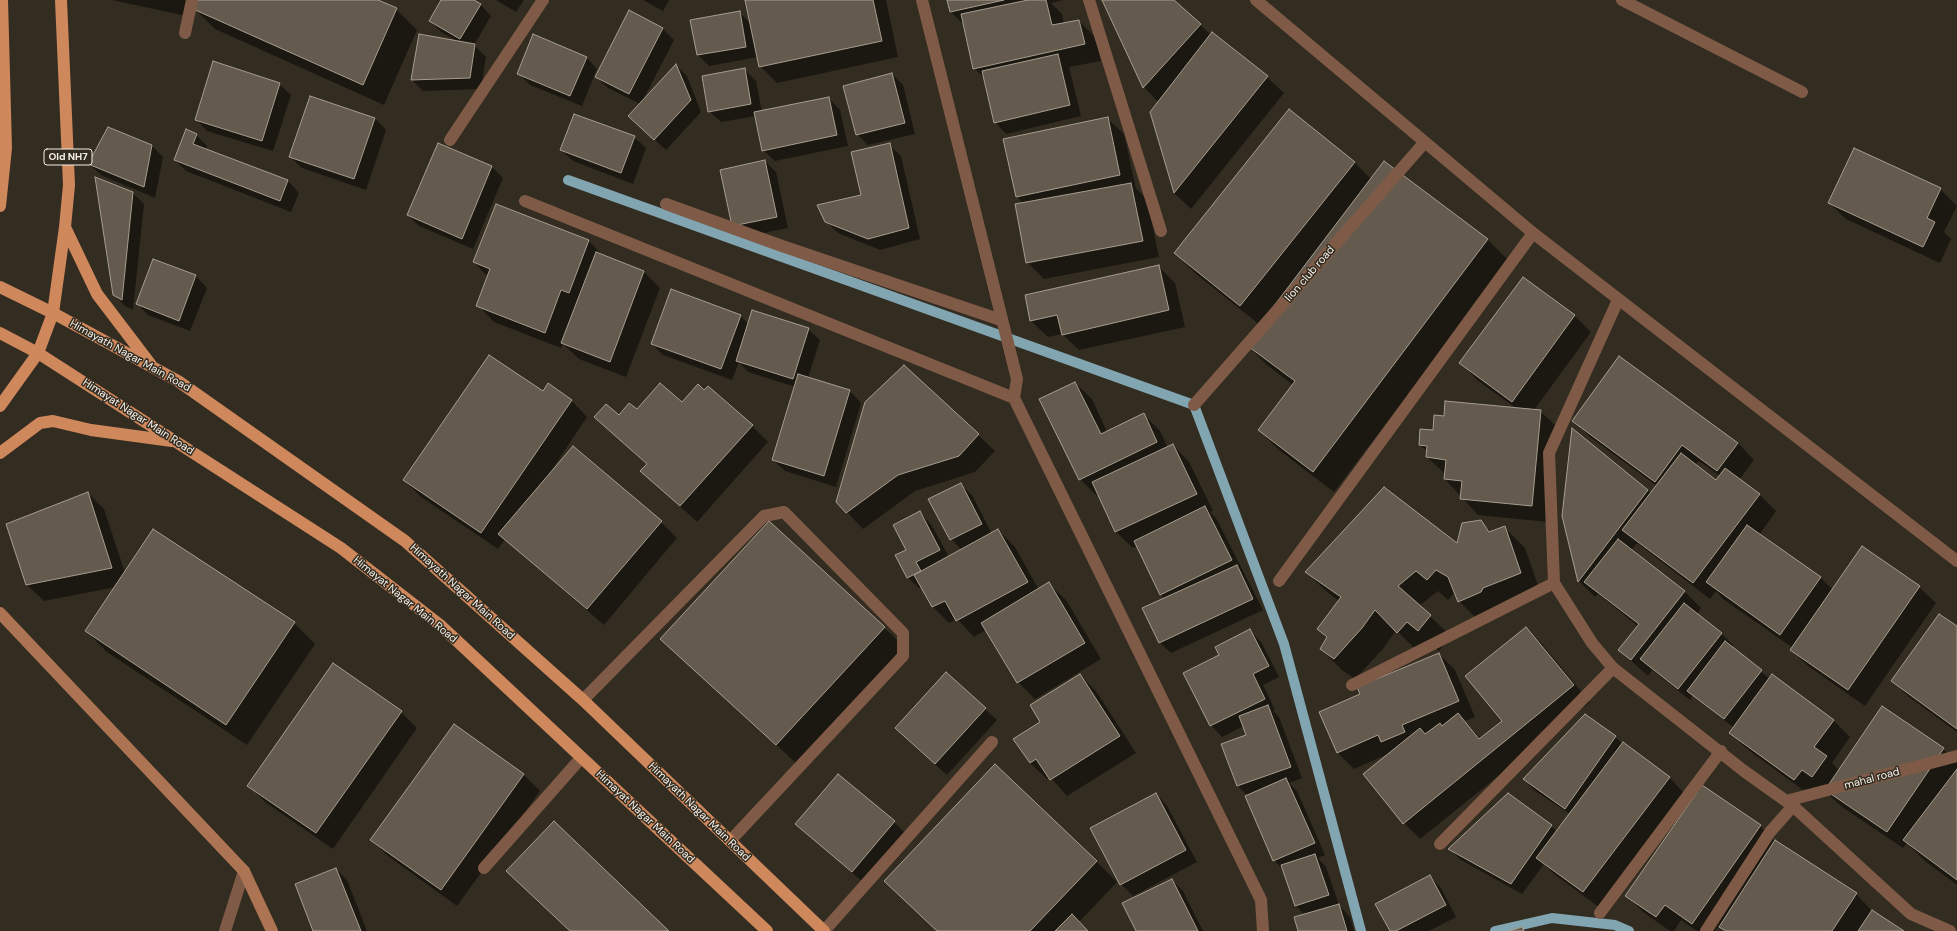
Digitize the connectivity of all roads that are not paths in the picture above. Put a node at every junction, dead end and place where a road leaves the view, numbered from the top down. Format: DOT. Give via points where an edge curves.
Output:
graph roads {
  1 [pos="2,0"];
  2 [pos="61,0"];
  3 [pos="192,0"];
  4 [pos="542,0"];
  5 [pos="922,0"];
  6 [pos="1089,0"];
  7 [pos="1256,0"];
  8 [pos="1622,0"];
  9 [pos="1,30"];
  10 [pos="185,33"];
  11 [pos="1802,92"];
  12 [pos="450,140"];
  13 [pos="1426,142"];
  14 [pos="525,201"];
  15 [pos="666,204"];
  16 [pos="0,206"];
  17 [pos="65,228"];
  18 [pos="1161,231"];
  19 [pos="1533,233"];
  20 [pos="0,287"];
  21 [pos="1618,300"];
  22 [pos="53,313"];
  23 [pos="1001,320"];
  24 [pos="0,334"];
  25 [pos="38,353"];
  26 [pos="153,368"];
  27 [pos="1014,398"];
  28 [pos="1194,405"];
  29 [pos="0,406"];
  30 [pos="176,442"];
  31 [pos="0,453"];
  32 [pos="1957,561"];
  33 [pos="1279,581"];
  34 [pos="1554,583"];
  35 [pos="0,613"];
  36 [pos="1613,668"];
  37 [pos="1352,685"];
  38 [pos="583,700"];
  39 [pos="992,742"];
  40 [pos="1721,751"];
  41 [pos="1957,756"];
  42 [pos="581,758"];
  43 [pos="1790,804"];
  44 [pos="730,841"];
  45 [pos="1440,844"];
  46 [pos="484,868"];
  47 [pos="244,871"];
  48 [pos="1600,913"];
  49 [pos="225,931"];
  50 [pos="272,931"];
  51 [pos="767,931"];
  52 [pos="824,931"];
  53 [pos="1263,931"];
  54 [pos="1706,931"];
  55 [pos="1950,931"];
  1 -- 9 [label="main road"];
  2 -- 17 [label="main road, Old NH7" via="69,185"];
  3 -- 10 [label="street"];
  4 -- 12 [label="street"];
  5 -- 23 [label="street"];
  6 -- 18 [label="street"];
  7 -- 13 [label="street"];
  8 -- 11 [label="street"];
  9 -- 16 [label="main road" via="6,148"];
  13 -- 19 [label="street"];
  13 -- 28 [label="street, lion club road"];
  14 -- 27 [label="street"];
  15 -- 23 [label="street"];
  17 -- 22 [label="main road, Old NH7"];
  17 -- 26 [label="main road" via="97,294"];
  19 -- 21 [label="street"];
  19 -- 33 [label="street"];
  20 -- 22 [label="main road, Himayath Nagar Main Road"];
  21 -- 32 [label="street"];
  21 -- 34 [label="street" via="1548,453"];
  22 -- 25 [label="main road, Old NH7"];
  22 -- 26 [label="main road, Himayath Nagar Main Road"];
  23 -- 27 [label="street" via="1017,379"];
  24 -- 25 [label="main road, Himayat Nagar Main Road"];
  25 -- 29 [label="main road, Old NH7"];
  25 -- 30 [label="main road, Himayat Nagar Main Road"];
  26 -- 38 [label="main road, Himayath Nagar Main Road" via="178,381 405,541"];
  27 -- 53 [label="street" via="1261,900"];
  30 -- 31 [label="main road" via="91,430 53,421 40,423"];
  30 -- 42 [label="main road, Himayat Nagar Main Road" via="341,548 428,616"];
  34 -- 36 [label="street" via="1592,643"];
  34 -- 37 [label="street"];
  35 -- 47 [label="street"];
  36 -- 40 [label="street"];
  36 -- 45 [label="street"];
  38 -- 44 [label="main road, Himayath Nagar Main Road"];
  38 -- 44 [label="street" via="764,516 784,512 903,633 903,656"];
  39 -- 52 [label="street"];
  40 -- 43 [label="street"];
  40 -- 48 [label="street"];
  41 -- 43 [label="street, mahal road"];
  42 -- 46 [label="street"];
  42 -- 51 [label="main road, Himayat Nagar Main Road"];
  43 -- 54 [label="street"];
  43 -- 55 [label="street" via="1911,914"];
  44 -- 52 [label="main road, Himayath Nagar Main Road"];
  47 -- 49 [label="street"];
  47 -- 50 [label="street"];
}
